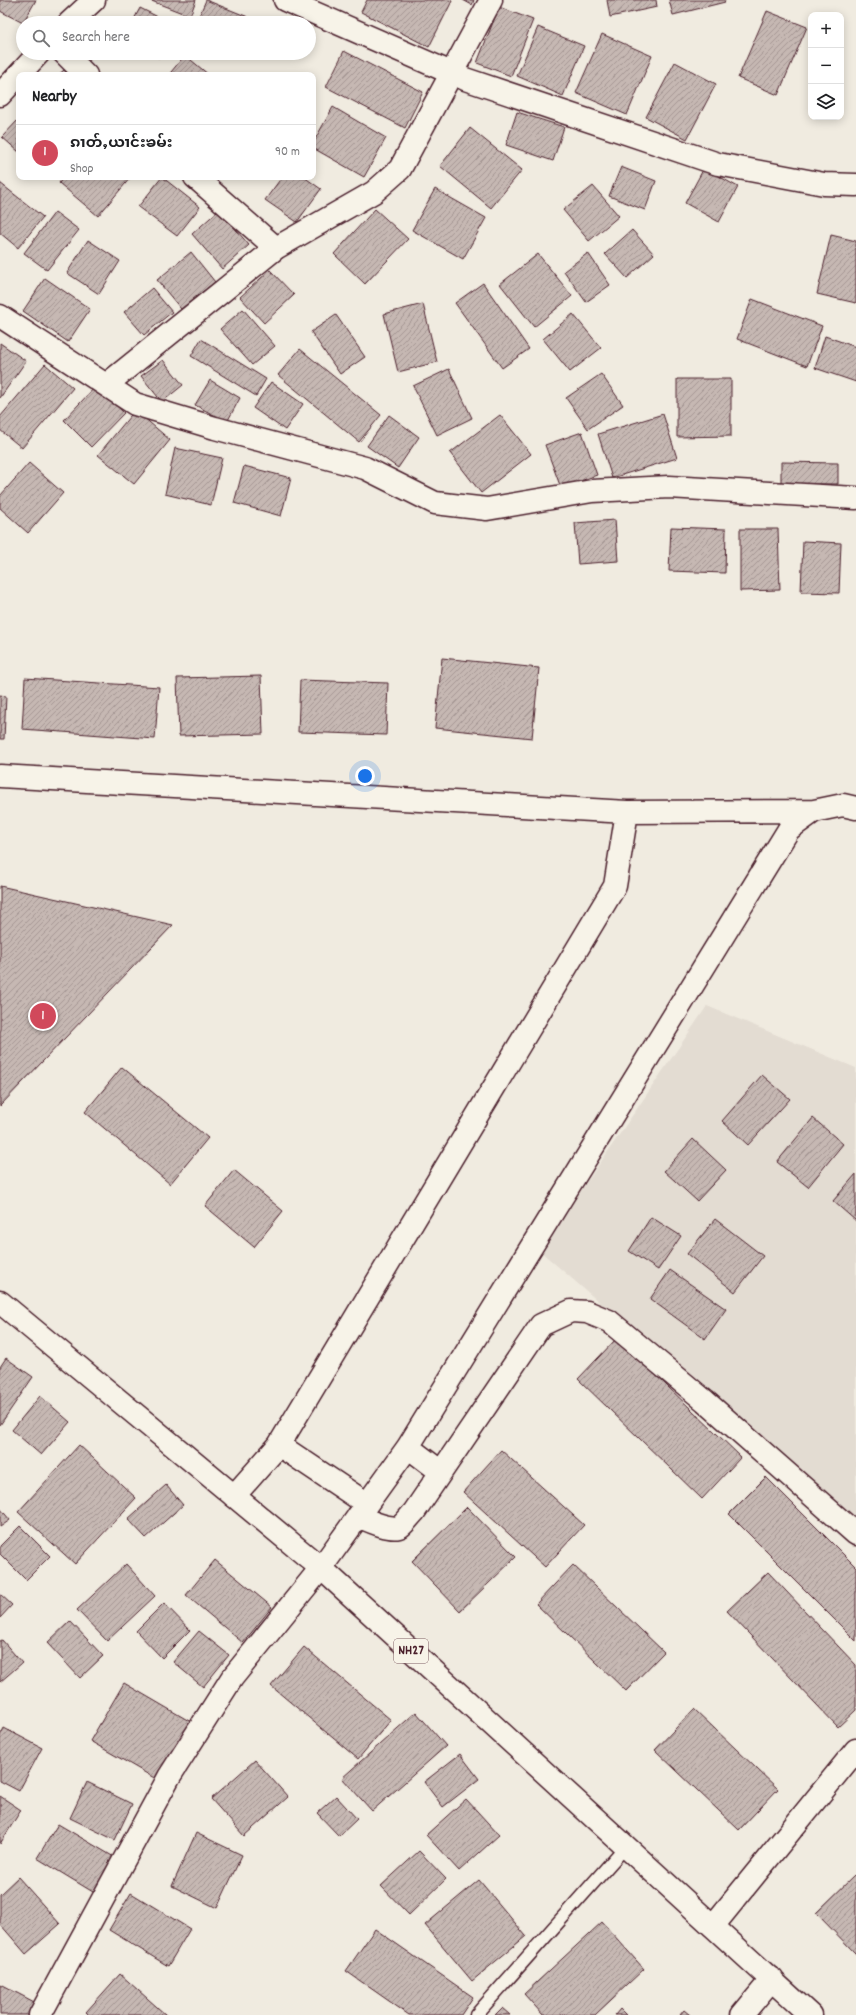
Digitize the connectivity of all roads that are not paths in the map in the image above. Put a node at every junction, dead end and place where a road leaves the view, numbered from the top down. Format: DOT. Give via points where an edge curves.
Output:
graph roads {
  1 [pos="94,0"];
  2 [pos="285,0"];
  3 [pos="490,0"];
  4 [pos="77,16"];
  5 [pos="32,60"];
  6 [pos="71,60"];
  7 [pos="21,72"];
  8 [pos="83,72"];
  9 [pos="451,73"];
  10 [pos="16,78"];
  11 [pos="0,95"];
  12 [pos="198,180"];
  13 [pos="856,185"];
  14 [pos="276,248"];
  15 [pos="0,316"];
  16 [pos="106,385"];
  17 [pos="856,498"];
  18 [pos="0,776"];
  19 [pos="856,808"];
  20 [pos="814,811"];
  21 [pos="627,812"];
  22 [pos="0,1302"];
  23 [pos="279,1445"];
  24 [pos="408,1447"];
  25 [pos="441,1472"];
  26 [pos="234,1496"];
  27 [pos="362,1510"];
  28 [pos="856,1534"];
  29 [pos="321,1568"];
  30 [pos="856,1750"];
  31 [pos="626,1846"];
  32 [pos="713,1926"];
  33 [pos="772,1979"];
  34 [pos="40,2015"];
  35 [pos="476,2015"];
  36 [pos="742,2015"];
  37 [pos="810,2015"];
  1 -- 4 [label="main road"];
  2 -- 9 [label="main road"];
  3 -- 9 [label="main road"];
  5 -- 7 [label="main road"];
  6 -- 8 [label="main road"];
  9 -- 13 [label="main road" via="718,164 824,184"];
  9 -- 14 [label="main road" via="400,168 374,192"];
  10 -- 11 [label="main road"];
  12 -- 14 [label="main road"];
  14 -- 16 [label="main road"];
  15 -- 16 [label="main road"];
  16 -- 17 [label="main road" via="135,404 365,468 435,503 487,509 592,491 669,487"];
  18 -- 21 [label="main road"];
  19 -- 20 [label="main road" via="843,805"];
  20 -- 21 [label="main road"];
  20 -- 24 [label="main road" via="789,829"];
  21 -- 23 [label="main road" via="615,886"];
  22 -- 26 [label="main road, NH27"];
  23 -- 26 [label="main road"];
  23 -- 27 [label="main road"];
  24 -- 25 [label="main road"];
  24 -- 27 [label="main road"];
  25 -- 27 [label="main road" via="414,1512 397,1528 385,1527"];
  25 -- 28 [label="main road" via="542,1325 571,1311 587,1312 609,1321 705,1401"];
  26 -- 29 [label="main road, NH27"];
  27 -- 29 [label="main road"];
  29 -- 31 [label="main road, NH27"];
  29 -- 34 [label="main road" via="232,1678 169,1777"];
  30 -- 32 [label="main road"];
  31 -- 32 [label="main road, NH27"];
  31 -- 35 [label="lane"];
  32 -- 33 [label="main road, NH27"];
  33 -- 36 [label="main road"];
  33 -- 37 [label="main road, NH27"];
}
